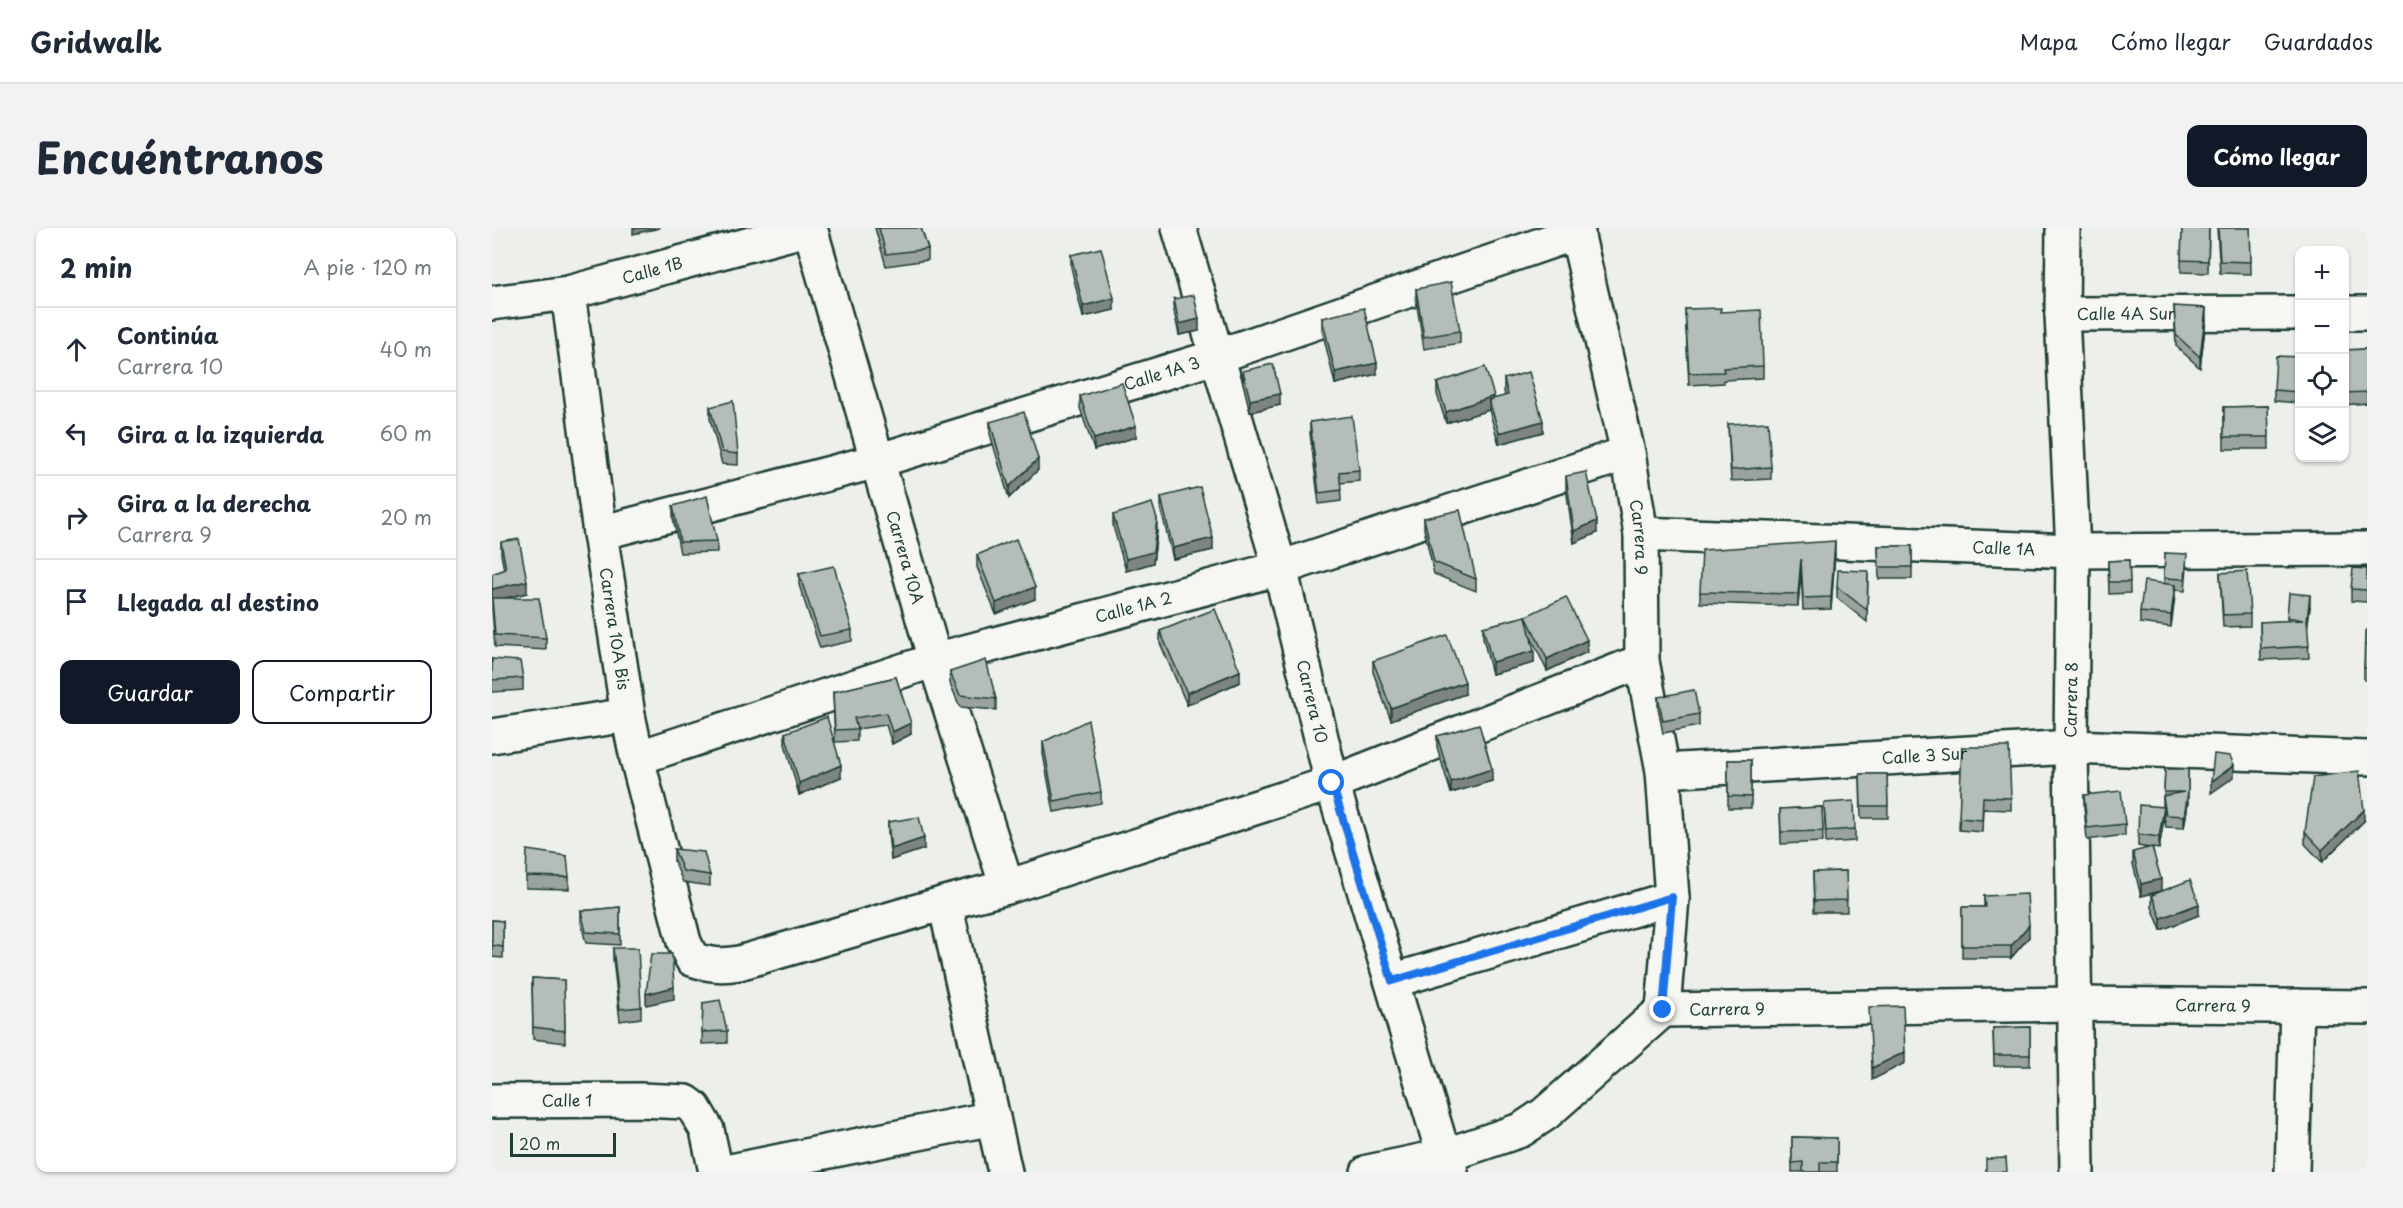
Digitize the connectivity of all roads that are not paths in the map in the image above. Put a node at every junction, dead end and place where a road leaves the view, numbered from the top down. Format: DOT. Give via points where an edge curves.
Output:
graph roads {
  1 [pos="810,228"];
  2 [pos="1179,228"];
  3 [pos="2063,228"];
  4 [pos="1577,230"];
  5 [pos="568,293"];
  6 [pos="492,303"];
  7 [pos="2295,313"];
  8 [pos="2349,313"];
  9 [pos="2367,313"];
  10 [pos="2062,314"];
  11 [pos="1218,356"];
  12 [pos="1628,453"];
  13 [pos="877,461"];
  14 [pos="600,533"];
  15 [pos="1641,534"];
  16 [pos="2367,549"];
  17 [pos="2073,551"];
  18 [pos="1280,568"];
  19 [pos="935,660"];
  20 [pos="1642,661"];
  21 [pos="628,715"];
  22 [pos="492,736"];
  23 [pos="2070,747"];
  24 [pos="637,758"];
  25 [pos="2367,758"];
  26 [pos="1663,771"];
  27 [pos="1332,783"];
  28 [pos="1007,887"];
  29 [pos="1672,897"];
  30 [pos="945,903"];
  31 [pos="1392,981"];
  32 [pos="2074,1004"];
  33 [pos="2297,1006"];
  34 [pos="2367,1007"];
  35 [pos="1663,1010"];
  36 [pos="492,1101"];
  37 [pos="993,1118"];
  38 [pos="1448,1164"];
  39 [pos="716,1172"];
  40 [pos="726,1172"];
  41 [pos="1005,1172"];
  42 [pos="1368,1172"];
  43 [pos="2077,1172"];
  44 [pos="2292,1172"];
  1 -- 5 [label="street, Calle 1B"];
  1 -- 13 [label="street, Carrera 10A"];
  2 -- 11 [label="street, Carrera 10"];
  3 -- 10 [label="street, Carrera 8"];
  4 -- 11 [label="street, Calle 1A 3"];
  4 -- 12 [label="street, Carrera 9"];
  5 -- 6 [label="street, Calle 1B"];
  5 -- 14 [label="street, Carrera 10A Bis"];
  7 -- 10 [label="street, Calle 4A Sur"];
  8 -- 9 [label="street"];
  10 -- 17 [label="street, Carrera 8"];
  11 -- 13 [label="street, Calle 1A 3"];
  11 -- 18 [label="street, Carrera 10"];
  12 -- 15 [label="street, Carrera 9"];
  12 -- 18 [label="street, Calle 1A 2"];
  13 -- 14 [label="street, Calle 1A 3"];
  13 -- 19 [label="street, Carrera 10A"];
  14 -- 21 [label="street, Carrera 10A Bis"];
  15 -- 17 [label="street, Calle 1A"];
  15 -- 20 [label="street, Carrera 9"];
  16 -- 17 [label="street, Calle 1A"];
  17 -- 23 [label="street, Carrera 8"];
  18 -- 19 [label="street, Calle 1A 2"];
  18 -- 27 [label="street, Carrera 10"];
  19 -- 24 [label="street, Calle 1A 2"];
  19 -- 28 [label="street, Carrera 10A"];
  20 -- 26 [label="street, Carrera 9"];
  20 -- 27 [label="street"];
  21 -- 22 [label="street"];
  21 -- 24 [label="street, Carrera 10A Bis"];
  23 -- 25 [label="street, Calle 3 Sur"];
  23 -- 26 [label="street, Calle 3 Sur"];
  23 -- 32 [label="street, Carrera 8"];
  24 -- 30 [label="street, Carrera 10A Bis" via="684,942 692,958 723,966 739,963"];
  26 -- 29 [label="street, Carrera 9"];
  27 -- 28 [label="street"];
  27 -- 31 [label="street, Carrera 10"];
  28 -- 30 [label="street"];
  29 -- 31 [label="street"];
  29 -- 35 [label="street, Carrera 9"];
  30 -- 37 [label="street"];
  31 -- 38 [label="street, Carrera 10"];
  32 -- 33 [label="street, Carrera 9"];
  32 -- 35 [label="street, Carrera 9"];
  32 -- 43 [label="street, Carrera 8"];
  33 -- 34 [label="street, Carrera 9"];
  33 -- 44 [label="street"];
  35 -- 38 [label="street" via="1545,1114 1521,1130"];
  36 -- 39 [label="street, Calle 1" via="686,1102 707,1130"];
  37 -- 40 [label="street"];
  37 -- 41 [label="street"];
  38 -- 42 [label="street"];
}
